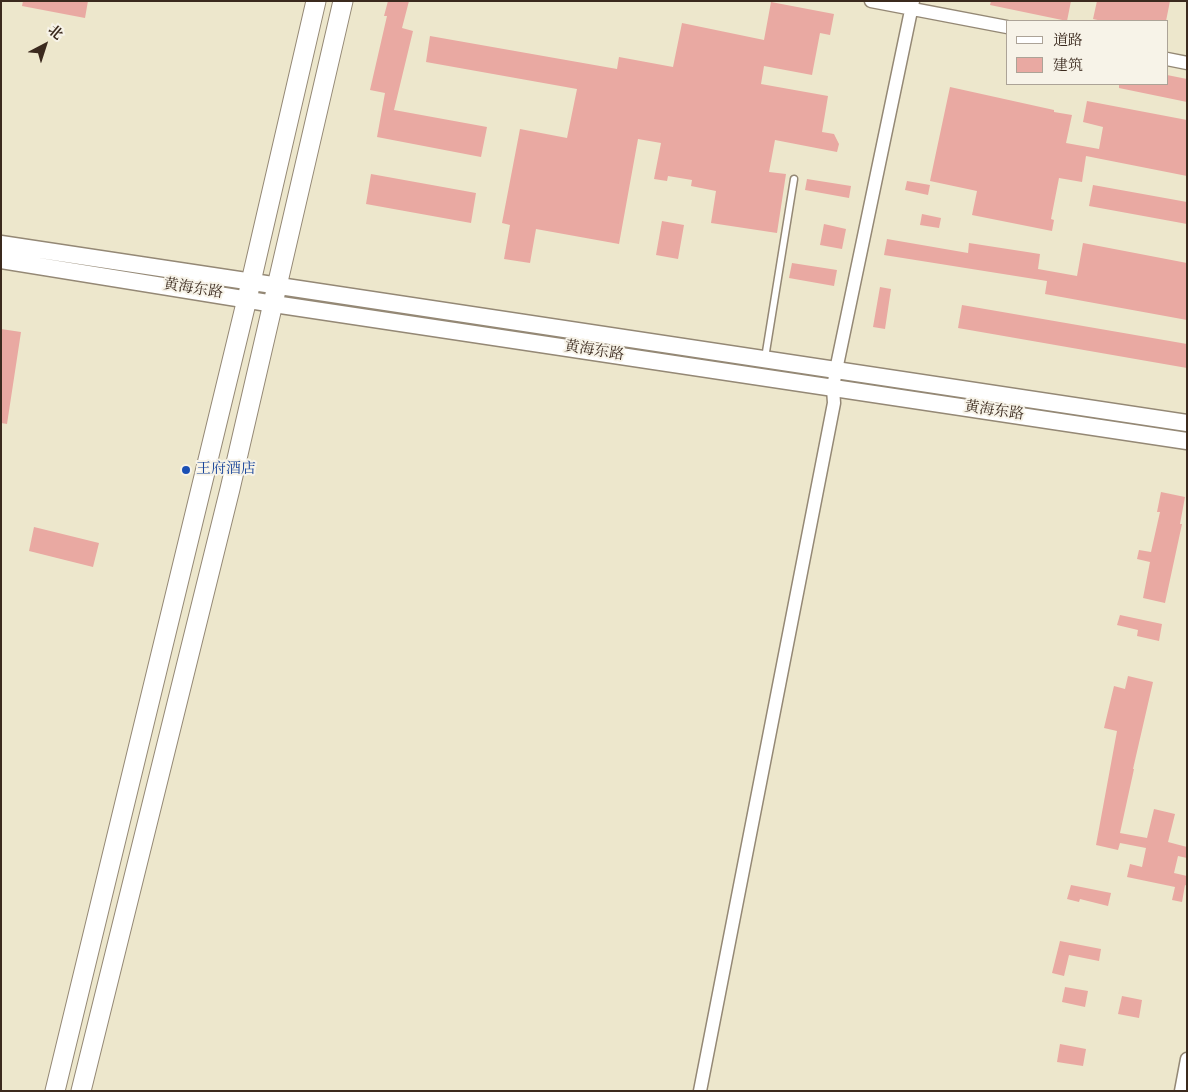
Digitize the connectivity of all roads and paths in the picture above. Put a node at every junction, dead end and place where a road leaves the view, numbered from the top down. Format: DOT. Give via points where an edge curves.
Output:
graph roads {
  1 [pos="316,1"];
  2 [pos="343,1"];
  3 [pos="871,1"];
  4 [pos="912,5"];
  5 [pos="1006,27"];
  6 [pos="1168,59"];
  7 [pos="1187,63"];
  8 [pos="794,179"];
  9 [pos="1,244"];
  10 [pos="1,260"];
  11 [pos="278,286"];
  12 [pos="249,290"];
  13 [pos="274,304"];
  14 [pos="765,359"];
  15 [pos="836,370"];
  16 [pos="833,388"];
  17 [pos="1187,423"];
  18 [pos="1187,441"];
  19 [pos="1187,1060"];
  20 [pos="55,1091"];
  21 [pos="82,1091"];
  22 [pos="700,1091"];
  23 [pos="1181,1091"];
  1 -- 12 [label="main road"];
  2 -- 11 [label="main road"];
  3 -- 4 [label="street"];
  4 -- 5 [label="street"];
  4 -- 15 [label="street"];
  6 -- 7 [label="street"];
  8 -- 14 [label="lane"];
  9 -- 12 [label="street, 黄海东路"];
  10 -- 12 [label="street, 黄海东路"];
  11 -- 12 [label="street, 黄海东路"];
  11 -- 13 [label="main road"];
  11 -- 14 [label="street, 黄海东路"];
  12 -- 13 [label="street, 黄海东路"];
  12 -- 20 [label="main road"];
  13 -- 16 [label="street, 黄海东路"];
  13 -- 21 [label="main road"];
  14 -- 15 [label="street, 黄海东路"];
  15 -- 16 [label="street"];
  15 -- 17 [label="street, 黄海东路"];
  16 -- 18 [label="street, 黄海东路"];
  16 -- 22 [label="street" via="834,403"];
  19 -- 23 [label="street"];
}
